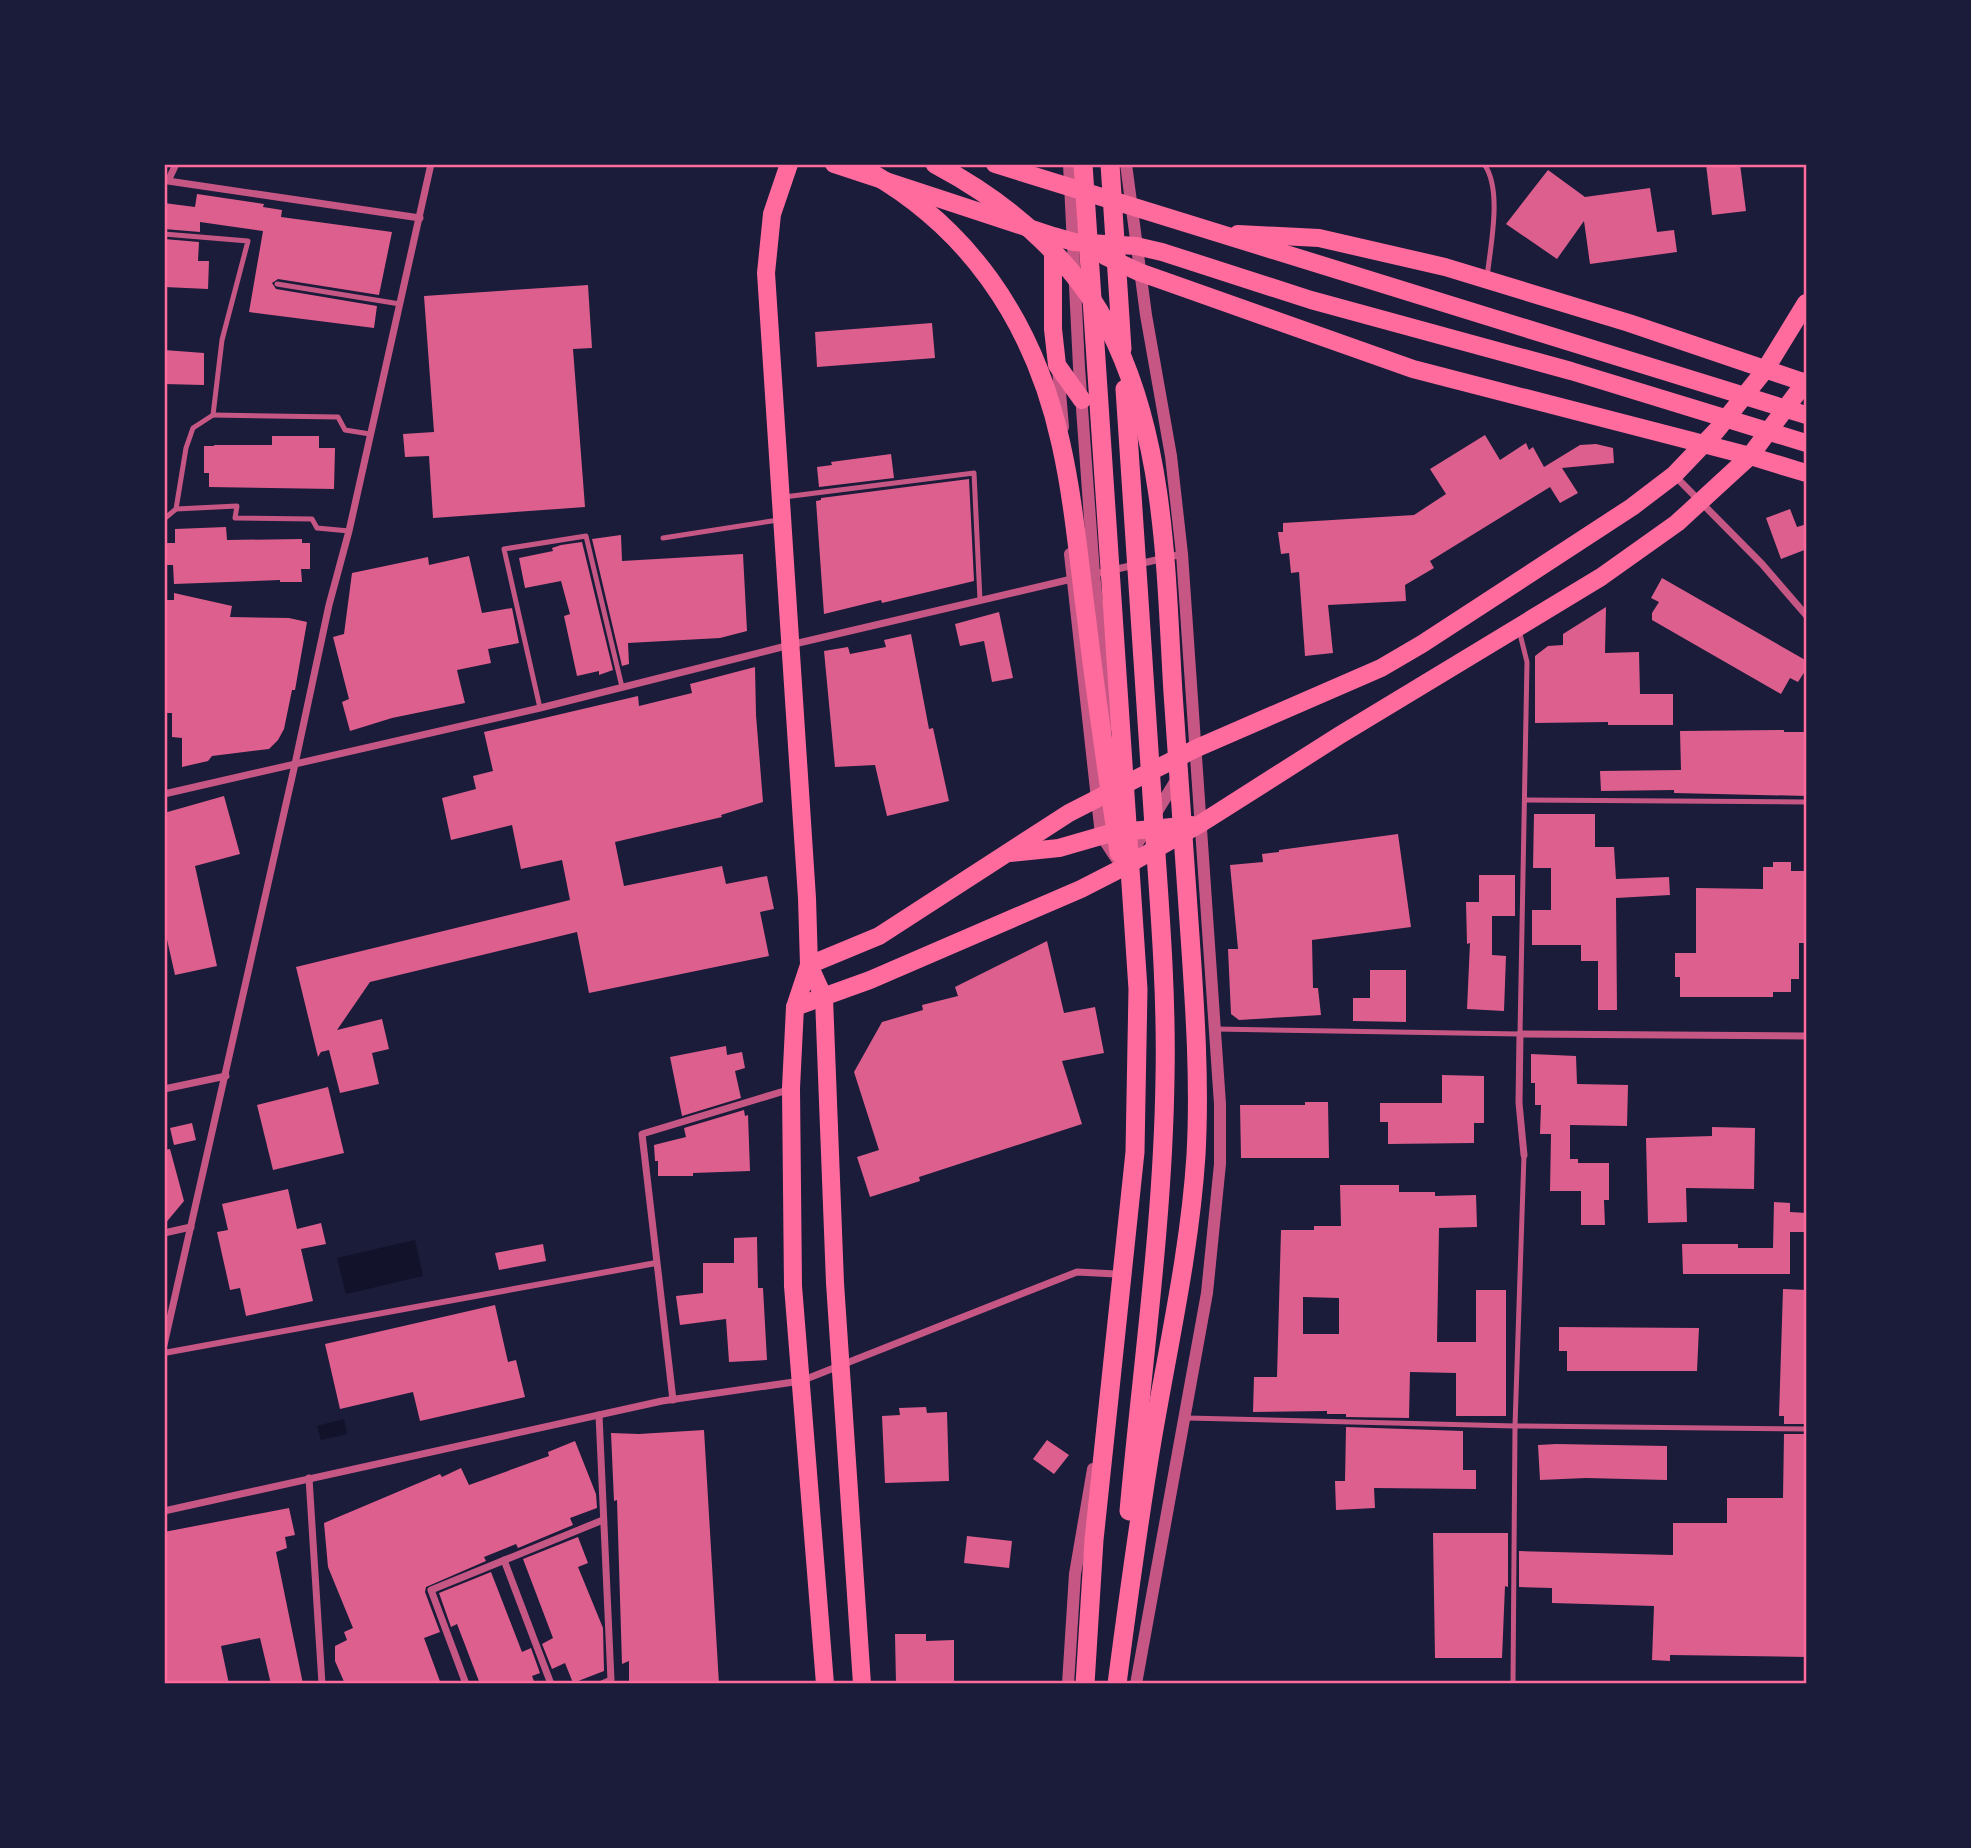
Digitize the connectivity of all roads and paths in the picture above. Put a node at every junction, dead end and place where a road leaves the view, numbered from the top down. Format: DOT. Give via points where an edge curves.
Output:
graph roads {
  1 [pos="176,164"];
  2 [pos="431,164"];
  3 [pos="789,164"];
  4 [pos="834,164"];
  5 [pos="855,164"];
  6 [pos="935,164"];
  7 [pos="995,164"];
  8 [pos="1069,164"];
  9 [pos="1083,164"];
  10 [pos="1110,164"];
  11 [pos="1126,164"];
  12 [pos="1484,164"];
  13 [pos="167,185"];
  14 [pos="1070,188"];
  15 [pos="1130,208"];
  16 [pos="420,218"];
  17 [pos="164,234"];
  18 [pos="1217,234"];
  19 [pos="1053,236"];
  20 [pos="1074,242"];
  21 [pos="1136,246"];
  22 [pos="1139,272"];
  23 [pos="1487,279"];
  24 [pos="276,284"];
  25 [pos="1807,303"];
  26 [pos="400,304"];
  27 [pos="1057,365"];
  28 [pos="1761,376"];
  29 [pos="1804,385"];
  30 [pos="1082,400"];
  31 [pos="212,415"];
  32 [pos="1807,415"];
  33 [pos="370,435"];
  34 [pos="1807,443"];
  35 [pos="1703,445"];
  36 [pos="1754,450"];
  37 [pos="1807,473"];
  38 [pos="1674,475"];
  39 [pos="780,497"];
  40 [pos="1702,501"];
  41 [pos="176,509"];
  42 [pos="164,519"];
  43 [pos="781,520"];
  44 [pos="349,531"];
  45 [pos="663,538"];
  46 [pos="1182,554"];
  47 [pos="1094,574"];
  48 [pos="1071,579"];
  49 [pos="980,600"];
  50 [pos="1807,615"];
  51 [pos="1518,627"];
  52 [pos="790,645"];
  53 [pos="622,687"];
  54 [pos="540,708"];
  55 [pos="1197,748"];
  56 [pos="295,764"];
  57 [pos="1116,789"];
  58 [pos="164,794"];
  59 [pos="1097,799"];
  60 [pos="1526,800"];
  61 [pos="1807,803"];
  62 [pos="1200,824"];
  63 [pos="1146,829"];
  64 [pos="1119,832"];
  65 [pos="1101,835"];
  66 [pos="1006,854"];
  67 [pos="1122,867"];
  68 [pos="809,965"];
  69 [pos="1138,989"];
  70 [pos="824,998"];
  71 [pos="795,1007"];
  72 [pos="1215,1029"];
  73 [pos="1520,1034"];
  74 [pos="1807,1036"];
  75 [pos="226,1076"];
  76 [pos="792,1088"];
  77 [pos="164,1089"];
  78 [pos="1524,1155"];
  79 [pos="191,1227"];
  80 [pos="164,1233"];
  81 [pos="656,1263"];
  82 [pos="1116,1273"];
  83 [pos="164,1345"];
  84 [pos="164,1353"];
  85 [pos="841,1364"];
  86 [pos="802,1381"];
  87 [pos="673,1400"];
  88 [pos="599,1415"];
  89 [pos="1184,1418"];
  90 [pos="1515,1426"];
  91 [pos="1807,1429"];
  92 [pos="309,1478"];
  93 [pos="164,1511"];
  94 [pos="603,1520"];
  95 [pos="503,1560"];
  96 [pos="322,1684"];
  97 [pos="466,1684"];
  98 [pos="551,1684"];
  99 [pos="602,1684"];
  100 [pos="825,1684"];
  101 [pos="862,1684"];
  102 [pos="1068,1684"];
  103 [pos="1084,1684"];
  104 [pos="1117,1684"];
  105 [pos="1136,1684"];
  106 [pos="1513,1684"];
  1 -- 13 [label="street"];
  2 -- 16 [label="street"];
  3 -- 39 [label="main road" via="772,214 766,273"];
  4 -- 19 [label="main road"];
  5 -- 69 [label="highway" via="944,225 977,262 1006,303 1048,394 1072,506"];
  6 -- 104 [label="highway" via="997,201 1032,231 1093,301 1133,387 1146,432 1161,527 1194,1003 1197,1128 1191,1209 1139,1517"];
  7 -- 14 [label="main road"];
  8 -- 14 [label="street"];
  9 -- 69 [label="highway"];
  10 -- 104 [label="highway" via="1159,892 1166,1074 1158,1220"];
  11 -- 15 [label="street"];
  12 -- 23 [label="lane" via="1494,190"];
  13 -- 16 [label="street"];
  14 -- 15 [label="main road"];
  14 -- 20 [label="street"];
  15 -- 18 [label="main road"];
  15 -- 21 [label="street"];
  16 -- 26 [label="street"];
  17 -- 31 [label="lane" via="248,241 222,340"];
  18 -- 23 [label="main road" via="1318,238"];
  18 -- 32 [label="main road"];
  19 -- 20 [label="main road"];
  19 -- 27 [label="main road"];
  20 -- 21 [label="main road"];
  20 -- 22 [label="main road"];
  20 -- 30 [label="street"];
  21 -- 22 [label="street"];
  21 -- 34 [label="main road"];
  22 -- 35 [label="main road" via="1413,369"];
  22 -- 46 [label="street" via="1171,456"];
  23 -- 28 [label="main road" via="1629,323"];
  24 -- 26 [label="lane"];
  25 -- 28 [label="main road"];
  26 -- 33 [label="street"];
  27 -- 30 [label="main road"];
  27 -- 48 [label="street"];
  28 -- 29 [label="main road"];
  28 -- 35 [label="main road"];
  29 -- 36 [label="main road"];
  30 -- 47 [label="street"];
  31 -- 33 [label="lane" via="338,417 345,430"];
  31 -- 41 [label="lane" via="193,428"];
  33 -- 44 [label="street"];
  35 -- 36 [label="main road"];
  35 -- 38 [label="main road"];
  36 -- 37 [label="main road"];
  36 -- 40 [label="main road"];
  38 -- 40 [label="street"];
  38 -- 55 [label="main road" via="1632,507 1381,668"];
  39 -- 43 [label="main road"];
  39 -- 49 [label="lane" via="974,473"];
  40 -- 50 [label="street"];
  40 -- 51 [label="main road" via="1601,577"];
  41 -- 42 [label="lane"];
  41 -- 44 [label="lane" via="237,506 235,518 312,520 317,528"];
  43 -- 45 [label="lane"];
  43 -- 52 [label="main road"];
  44 -- 56 [label="street" via="328,605"];
  46 -- 47 [label="street"];
  46 -- 55 [label="street"];
  47 -- 48 [label="street"];
  47 -- 57 [label="street"];
  48 -- 49 [label="street"];
  48 -- 59 [label="street"];
  49 -- 52 [label="street"];
  51 -- 60 [label="lane" via="1527,663"];
  51 -- 62 [label="main road"];
  52 -- 53 [label="street"];
  52 -- 68 [label="main road"];
  53 -- 54 [label="street"];
  53 -- 54 [label="lane" via="586,536 504,549"];
  54 -- 56 [label="street"];
  55 -- 57 [label="main road"];
  55 -- 62 [label="street"];
  55 -- 63 [label="street"];
  56 -- 58 [label="street"];
  56 -- 75 [label="street"];
  57 -- 59 [label="main road"];
  57 -- 64 [label="street"];
  59 -- 65 [label="street"];
  59 -- 66 [label="main road"];
  60 -- 61 [label="lane"];
  60 -- 73 [label="lane"];
  62 -- 63 [label="main road"];
  62 -- 67 [label="main road"];
  62 -- 72 [label="street"];
  63 -- 64 [label="main road"];
  63 -- 67 [label="street"];
  64 -- 65 [label="main road"];
  64 -- 67 [label="street"];
  65 -- 66 [label="main road" via="1059,848"];
  65 -- 67 [label="street"];
  66 -- 68 [label="main road" via="878,936"];
  67 -- 70 [label="main road" via="1081,889"];
  67 -- 82 [label="street" via="1132,1043"];
  68 -- 70 [label="main road"];
  68 -- 71 [label="main road"];
  69 -- 103 [label="highway" via="1135,1152 1094,1539"];
  70 -- 71 [label="main road"];
  70 -- 85 [label="main road"];
  71 -- 76 [label="main road"];
  72 -- 73 [label="lane"];
  72 -- 89 [label="street" via="1220,1164 1207,1293"];
  73 -- 74 [label="street"];
  73 -- 78 [label="street"];
  75 -- 77 [label="street"];
  75 -- 79 [label="street"];
  76 -- 81 [label="street" via="642,1133"];
  76 -- 86 [label="main road" via="793,1286"];
  78 -- 90 [label="lane"];
  79 -- 80 [label="street"];
  79 -- 83 [label="street"];
  81 -- 84 [label="street"];
  81 -- 87 [label="street"];
  82 -- 85 [label="street" via="1077,1272"];
  82 -- 102 [label="street" via="1105,1401 1075,1574"];
  85 -- 86 [label="street"];
  85 -- 101 [label="main road"];
  86 -- 87 [label="street"];
  86 -- 100 [label="main road"];
  87 -- 88 [label="street"];
  88 -- 92 [label="street"];
  88 -- 94 [label="street"];
  89 -- 90 [label="lane"];
  89 -- 105 [label="street"];
  90 -- 91 [label="lane"];
  90 -- 106 [label="lane"];
  92 -- 93 [label="street"];
  92 -- 96 [label="street"];
  94 -- 95 [label="street"];
  94 -- 99 [label="street" via="611,1680"];
  95 -- 97 [label="street" via="431,1590"];
  95 -- 98 [label="street"];
}
